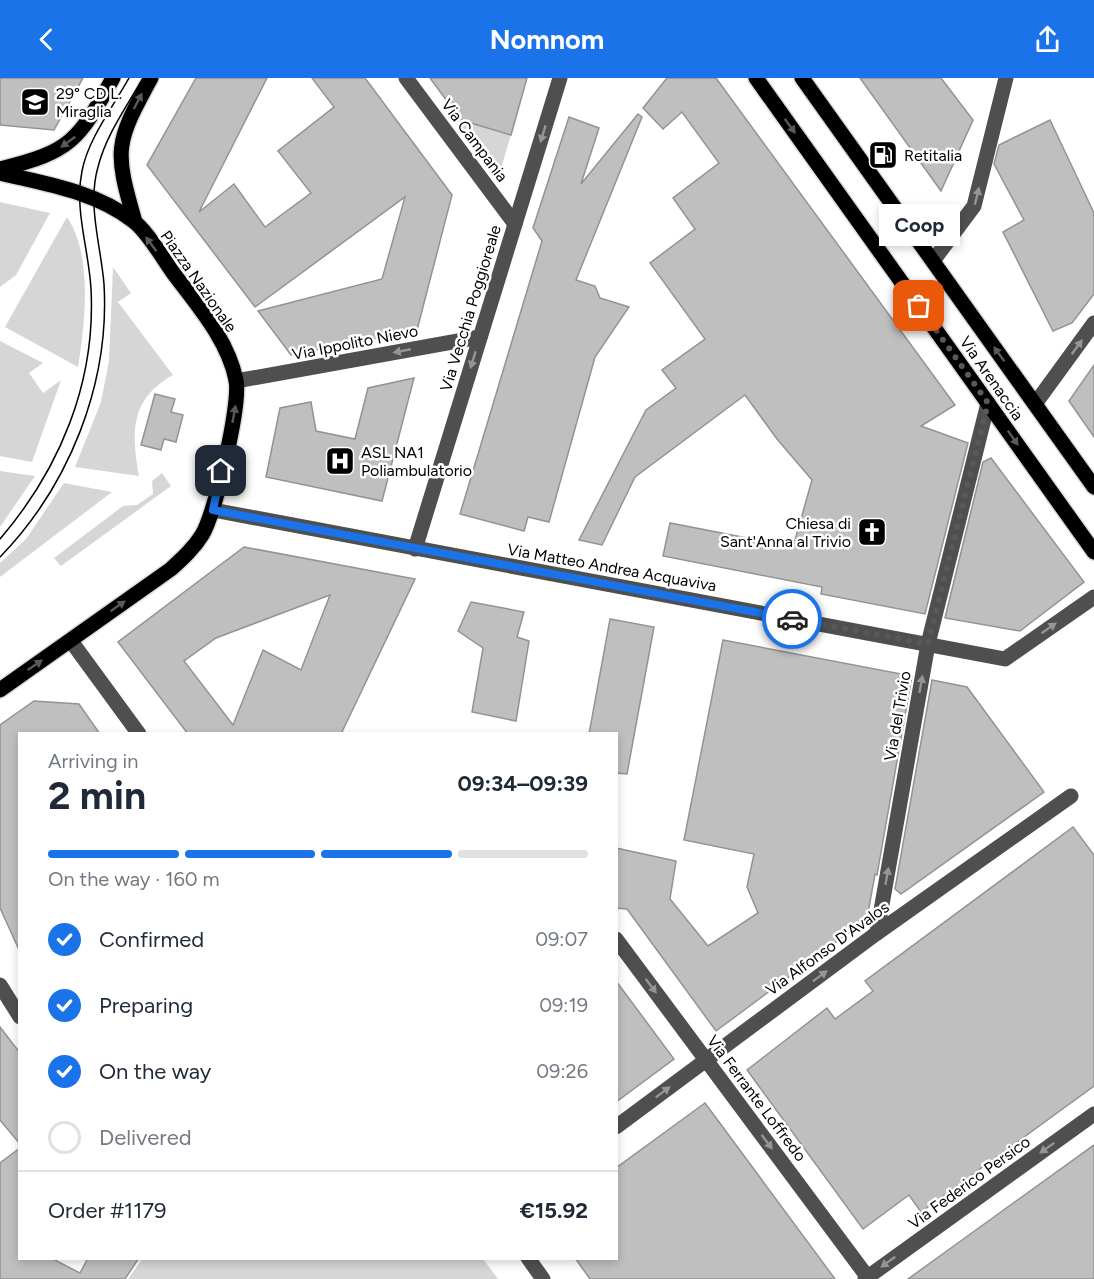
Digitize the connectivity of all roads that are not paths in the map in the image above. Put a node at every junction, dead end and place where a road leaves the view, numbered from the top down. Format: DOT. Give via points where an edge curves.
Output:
graph roads {
  1 [pos="113,78"];
  2 [pos="150,78"];
  3 [pos="406,78"];
  4 [pos="560,78"];
  5 [pos="756,78"];
  6 [pos="801,78"];
  7 [pos="1006,78"];
  8 [pos="0,171"];
  9 [pos="135,222"];
  10 [pos="515,224"];
  11 [pos="933,261"];
  12 [pos="1094,323"];
  13 [pos="480,337"];
  14 [pos="236,381"];
  15 [pos="988,403"];
  16 [pos="1035,404"];
  17 [pos="1094,487"];
  18 [pos="213,510"];
  19 [pos="415,549"];
  20 [pos="1094,552"];
  21 [pos="1094,597"];
  22 [pos="71,641"];
  23 [pos="928,644"];
  24 [pos="0,690"];
  25 [pos="138,732"];
  26 [pos="1066,799"];
  27 [pos="877,933"];
  28 [pos="618,942"];
  29 [pos="0,985"];
  30 [pos="18,1014"];
  31 [pos="706,1060"];
  32 [pos="1094,1114"];
  33 [pos="618,1126"];
  34 [pos="529,1260"];
  35 [pos="867,1278"];
  36 [pos="543,1279"];
  1 -- 8 [label="main road, one-way" via="89,120 69,143 50,154"];
  9 -- 2 [label="main road, one-way" via="123,180 122,137"];
  3 -- 10 [label="street, Via Campania"];
  4 -- 10 [label="street, Via Vecchia Poggioreale, one-way"];
  5 -- 15 [label="main road, Via Arenaccia, one-way"];
  6 -- 11 [label="main road, Via Arenaccia"];
  11 -- 7 [label="street, one-way" via="975,206"];
  8 -- 9 [label="main road, Piazza Nazionale" via="88,196"];
  14 -- 9 [label="main road, Piazza Nazionale, one-way" via="228,354 213,329"];
  10 -- 13 [label="street, Via Vecchia Poggioreale"];
  16 -- 11 [label="main road, Via Arenaccia, one-way"];
  16 -- 12 [label="street, one-way"];
  13 -- 14 [label="street, Via Ippolito Nievo, one-way"];
  13 -- 19 [label="street, Via Vecchia Poggioreale, one-way"];
  18 -- 14 [label="main road, Piazza Nazionale, one-way" via="236,407"];
  15 -- 20 [label="main road, Via Arenaccia, one-way"];
  15 -- 23 [label="street, Via del Trivio"];
  16 -- 17 [label="main road, Via Arenaccia"];
  18 -- 19 [label="street, Via Matteo Andrea Acquaviva"];
  22 -- 18 [label="main road, Piazza Nazionale, one-way" via="171,569 203,533"];
  19 -- 23 [label="street, Via Matteo Andrea Acquaviva"];
  23 -- 21 [label="street, Via Matteo Andrea Acquaviva, one-way" via="1005,660"];
  24 -- 22 [label="main road, Piazza Nazionale, one-way"];
  22 -- 25 [label="street"];
  27 -- 23 [label="street, Via del Trivio, one-way"];
  26 -- 27 [label="street, Via Alfonso D'Avalos"];
  31 -- 27 [label="street, Via Alfonso D'Avalos, one-way"];
  28 -- 31 [label="street, Via Ferrante Loffredo, one-way"];
  29 -- 30 [label="street"];
  33 -- 31 [label="street, Via Alfonso D'Avalos, one-way"];
  31 -- 35 [label="street, Via Ferrante Loffredo, one-way"];
  32 -- 35 [label="street, Via Federico Persico, one-way"];
  34 -- 36 [label="street"];
}
